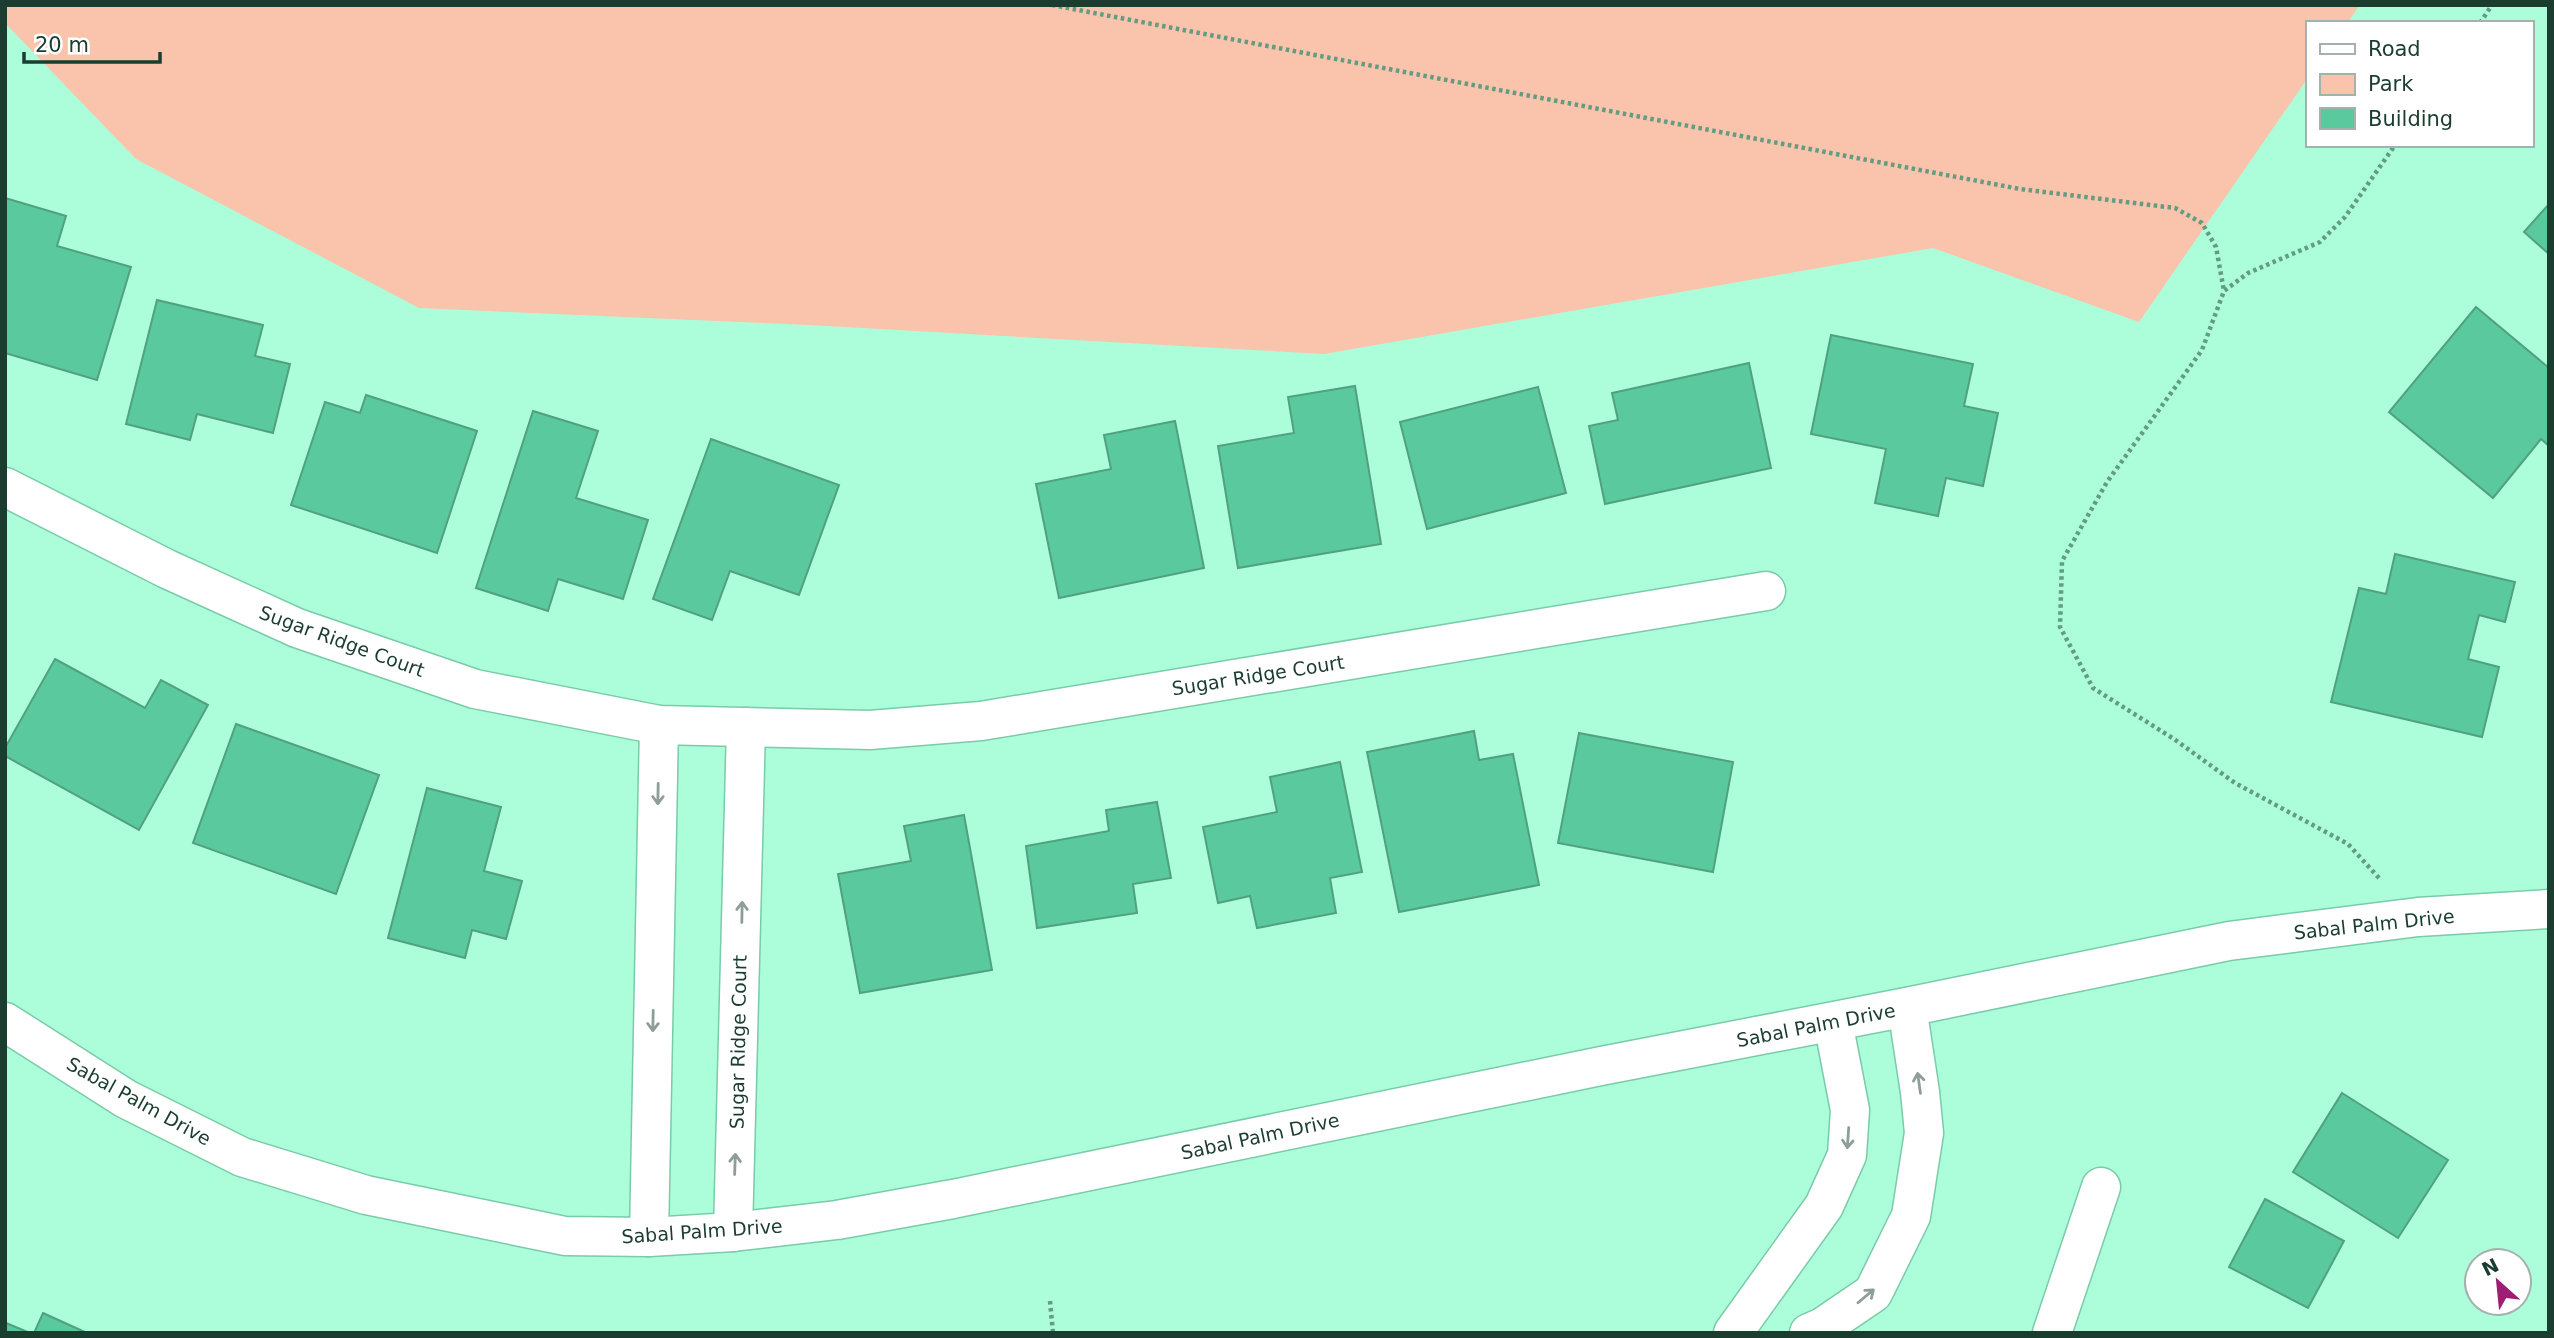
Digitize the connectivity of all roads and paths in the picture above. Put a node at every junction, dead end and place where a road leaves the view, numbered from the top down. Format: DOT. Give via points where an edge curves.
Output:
graph roads {
  1 [pos="1052,5"];
  2 [pos="2492,5"];
  3 [pos="2481,21"];
  4 [pos="2394,147"];
  5 [pos="2224,292"];
  6 [pos="5,487"];
  7 [pos="1766,591"];
  8 [pos="659,725"];
  9 [pos="746,727"];
  10 [pos="2382,881"];
  11 [pos="2549,909"];
  12 [pos="1907,1007"];
  13 [pos="5,1022"];
  14 [pos="1833,1022"];
  15 [pos="2101,1186"];
  16 [pos="733,1232"];
  17 [pos="649,1237"];
  18 [pos="1050,1301"];
  19 [pos="1053,1333"];
  20 [pos="1733,1333"];
  21 [pos="1810,1333"];
  22 [pos="2052,1333"];
  1 -- 5 [label="path" via="2020,189 2175,208 2202,223 2216,247"];
  2 -- 3 [label="path"];
  4 -- 5 [label="path" via="2345,217 2320,243 2248,273"];
  5 -- 10 [label="path" via="2202,350 2107,482 2062,562 2060,626 2093,688 2235,783 2348,844"];
  6 -- 8 [label="street, Sugar Ridge Court" via="297,628 475,690"];
  7 -- 9 [label="street, Sugar Ridge Court" via="981,721 870,730"];
  8 -- 9 [label="street, Sugar Ridge Court"];
  8 -- 17 [label="street, one-way"];
  16 -- 9 [label="street, Sugar Ridge Court, one-way"];
  11 -- 12 [label="street, Sabal Palm Drive" via="2418,916 2229,941"];
  12 -- 14 [label="street, Sabal Palm Drive"];
  21 -- 12 [label="street, one-way" via="1873,1293 1911,1216 1924,1133"];
  13 -- 17 [label="street, Sabal Palm Drive" via="126,1099 242,1157 366,1195 565,1236"];
  14 -- 16 [label="street, Sabal Palm Drive" via="953,1199 837,1220"];
  14 -- 20 [label="street, one-way" via="1850,1110 1847,1155 1824,1206"];
  15 -- 22 [label="street"];
  16 -- 17 [label="street, Sabal Palm Drive"];
  18 -- 19 [label="path"];
}
